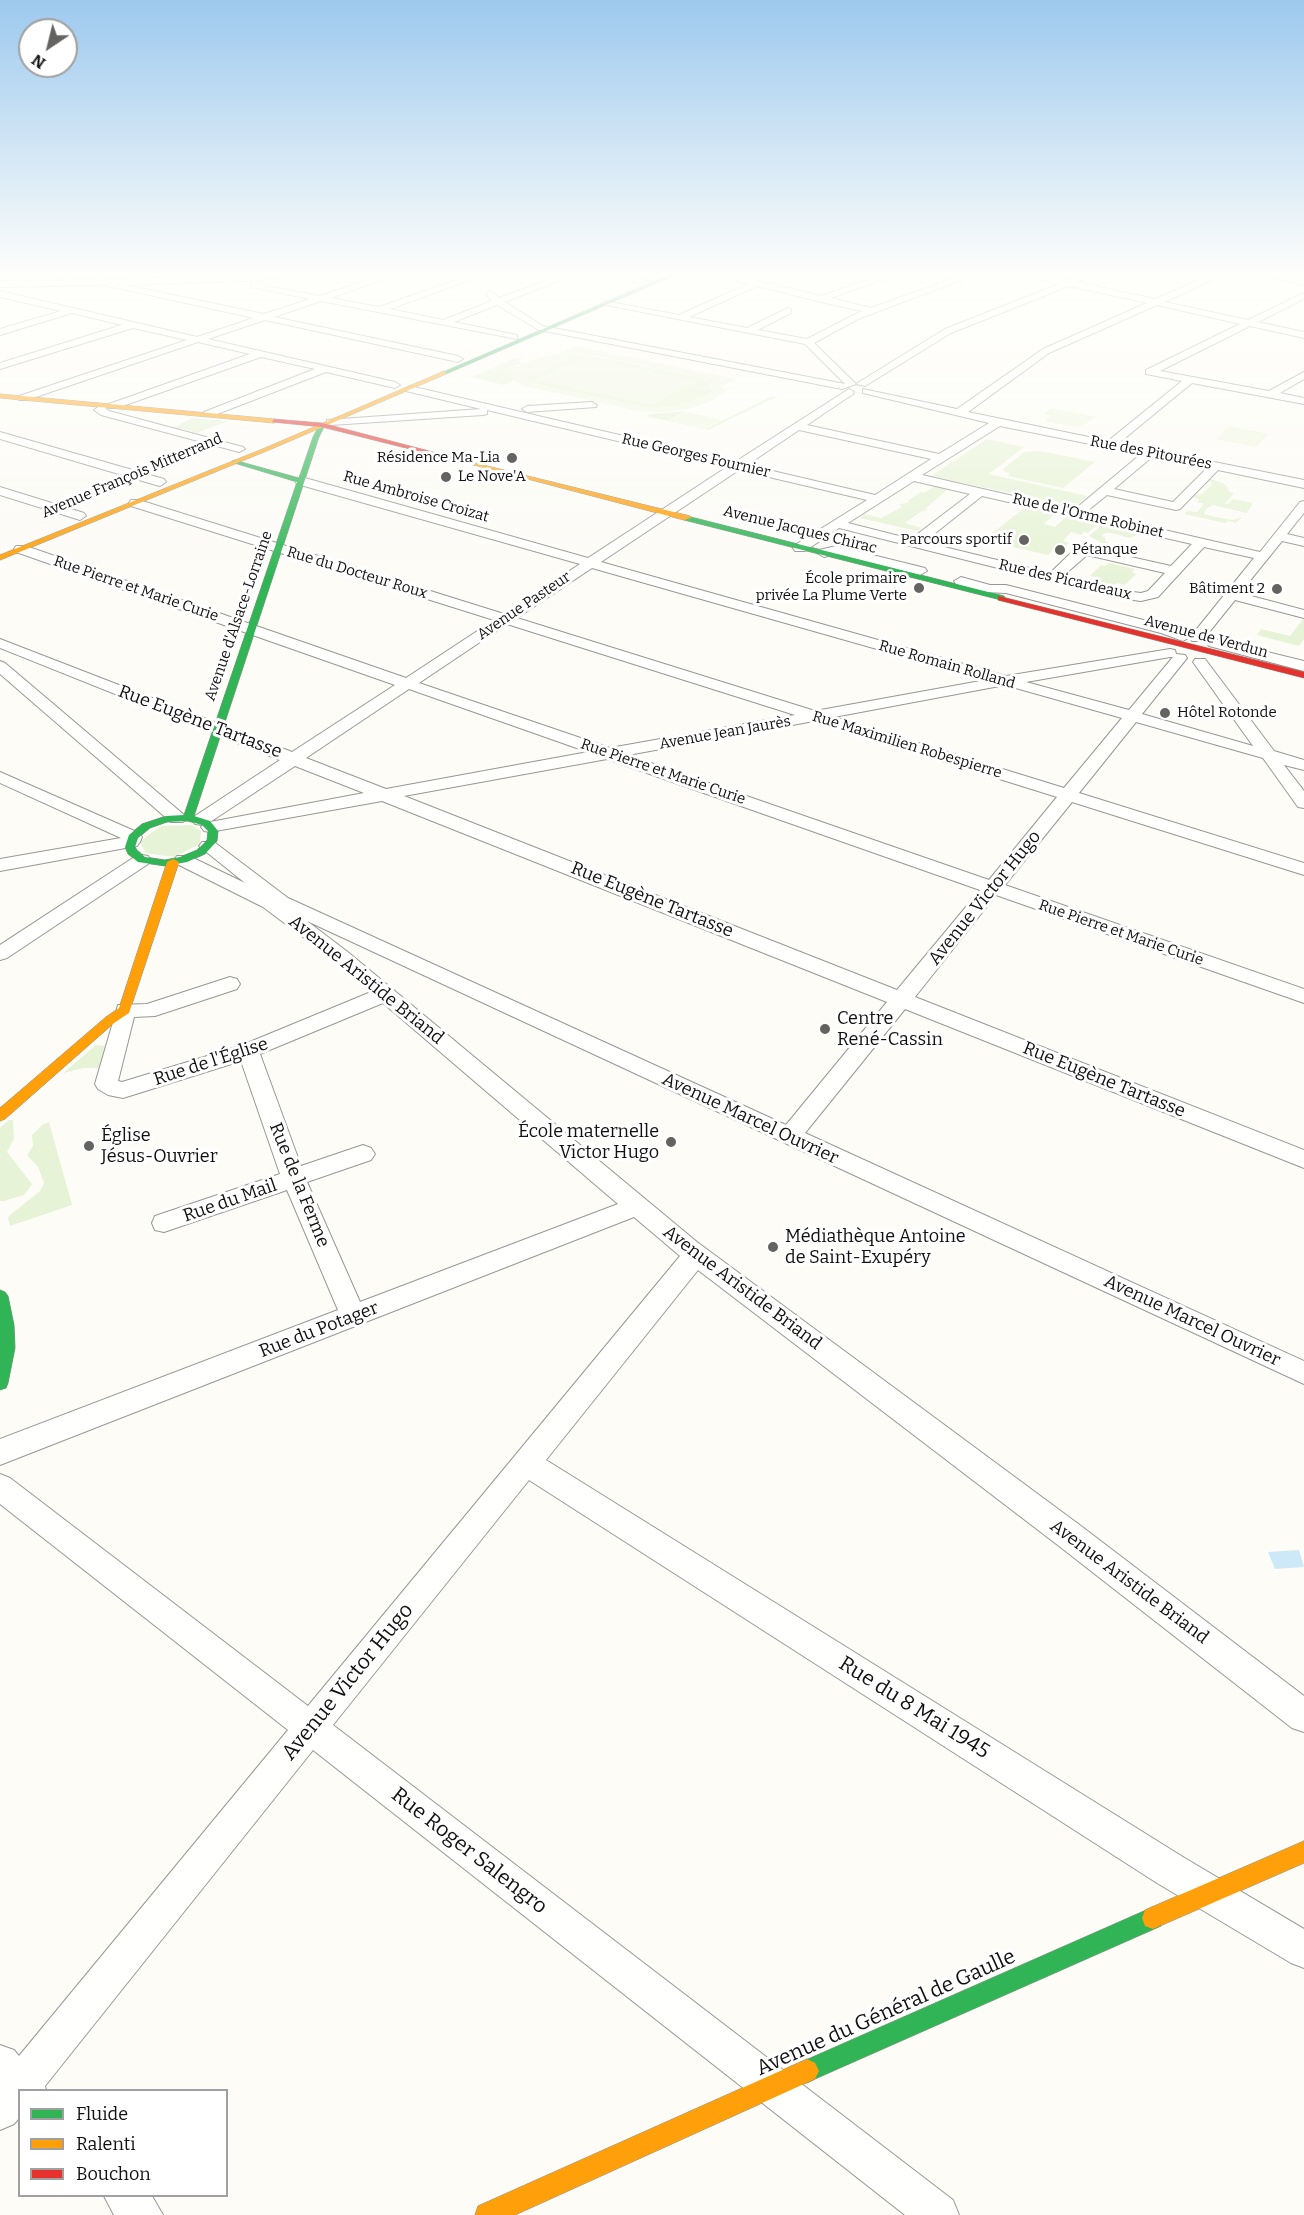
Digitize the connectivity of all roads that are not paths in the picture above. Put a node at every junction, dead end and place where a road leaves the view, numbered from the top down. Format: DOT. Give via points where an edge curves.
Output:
graph roads {
  1 [pos="96,373"];
  2 [pos="203,373"];
  3 [pos="314,373"];
  4 [pos="344,373"];
  5 [pos="423,373"];
  6 [pos="443,373"];
  7 [pos="779,373"];
  8 [pos="839,373"];
  9 [pos="878,373"];
  10 [pos="1015,373"];
  11 [pos="1157,373"];
  12 [pos="1304,375"];
  13 [pos="1189,380"];
  14 [pos="395,385"];
  15 [pos="854,388"];
  16 [pos="410,389"];
  17 [pos="1270,395"];
  18 [pos="0,396"];
  19 [pos="23,398"];
  20 [pos="1304,401"];
  21 [pos="109,405"];
  22 [pos="592,405"];
  23 [pos="505,411"];
  24 [pos="959,413"];
  25 [pos="208,414"];
  26 [pos="998,422"];
  27 [pos="302,423"];
  28 [pos="326,423"];
  29 [pos="797,426"];
  30 [pos="0,435"];
  31 [pos="1110,445"];
  32 [pos="1150,453"];
  33 [pos="237,456"];
  34 [pos="942,458"];
  35 [pos="738,466"];
  36 [pos="1216,466"];
  37 [pos="913,477"];
  38 [pos="301,481"];
  39 [pos="160,482"];
  40 [pos="1304,484"];
  41 [pos="0,491"];
  42 [pos="1106,491"];
  43 [pos="980,492"];
  44 [pos="878,499"];
  45 [pos="135,503"];
  46 [pos="1303,508"];
  47 [pos="665,513"];
  48 [pos="1077,514"];
  49 [pos="80,516"];
  50 [pos="837,524"];
  51 [pos="1279,536"];
  52 [pos="1201,542"];
  53 [pos="1304,542"];
  54 [pos="914,543"];
  55 [pos="800,548"];
  56 [pos="21,549"];
  57 [pos="279,549"];
  58 [pos="0,550"];
  59 [pos="824,553"];
  60 [pos="1262,556"];
  61 [pos="0,558"];
  62 [pos="589,563"];
  63 [pos="1174,571"];
  64 [pos="1053,578"];
  65 [pos="1230,596"];
  66 [pos="477,610"];
  67 [pos="1304,614"];
  68 [pos="506,619"];
  69 [pos="252,629"];
  70 [pos="0,643"];
  71 [pos="1179,646"];
  72 [pos="1210,653"];
  73 [pos="0,666"];
  74 [pos="1304,666"];
  75 [pos="1304,675"];
  76 [pos="1304,680"];
  77 [pos="1003,681"];
  78 [pos="406,684"];
  79 [pos="815,716"];
  80 [pos="1133,717"];
  81 [pos="220,729"];
  82 [pos="610,753"];
  83 [pos="1269,755"];
  84 [pos="295,759"];
  85 [pos="1304,765"];
  86 [pos="0,777"];
  87 [pos="386,794"];
  88 [pos="1069,795"];
  89 [pos="1304,803"];
  90 [pos="197,826"];
  91 [pos="132,840"];
  92 [pos="142,860"];
  93 [pos="178,861"];
  94 [pos="0,864"];
  95 [pos="1304,868"];
  96 [pos="994,888"];
  97 [pos="346,946"];
  98 [pos="0,954"];
  99 [pos="230,984"];
  100 [pos="387,994"];
  101 [pos="1304,996"];
  102 [pos="902,1000"];
  103 [pos="125,1010"];
  104 [pos="248,1052"];
  105 [pos="0,1116"];
  106 [pos="789,1137"];
  107 [pos="363,1154"];
  108 [pos="1304,1159"];
  109 [pos="294,1179"];
  110 [pos="637,1206"];
  111 [pos="164,1224"];
  112 [pos="696,1254"];
  113 [pos="0,1296"];
  114 [pos="354,1317"];
  115 [pos="1304,1372"];
  116 [pos="0,1383"];
  117 [pos="0,1452"];
  118 [pos="526,1463"];
  119 [pos="0,1487"];
  120 [pos="1304,1716"];
  121 [pos="312,1727"];
  122 [pos="1304,1852"];
  123 [pos="1210,1893"];
  124 [pos="1304,1950"];
  125 [pos="771,2086"];
  126 [pos="12,2087"];
  127 [pos="125,2197"];
  128 [pos="142,2215"];
  129 [pos="487,2215"];
  130 [pos="938,2215"];
  1 -- 19 [label="street"];
  2 -- 21 [label="street"];
  3 -- 25 [label="street"];
  4 -- 14 [label="street"];
  5 -- 14 [label="main road, Avenue François Mitterrand"];
  6 -- 16 [label="main road, Avenue François Mitterrand"];
  7 -- 15 [label="street, Rue des Pitourées"];
  8 -- 15 [label="street"];
  9 -- 15 [label="street, Avenue Pasteur"];
  10 -- 24 [label="street"];
  11 -- 13 [label="street"];
  12 -- 17 [label="street"];
  13 -- 17 [label="street"];
  13 -- 31 [label="street"];
  14 -- 27 [label="main road, Avenue François Mitterrand"];
  15 -- 24 [label="street, Rue des Pitourées"];
  15 -- 29 [label="street, Avenue Pasteur"];
  16 -- 23 [label="street, Rue Georges Fournier"];
  16 -- 28 [label="main road, Avenue François Mitterrand"];
  17 -- 20 [label="street"];
  18 -- 19 [label="main road, Avenue Jacques Chirac"];
  19 -- 21 [label="main road, Avenue Jacques Chirac"];
  21 -- 25 [label="main road, Avenue Jacques Chirac"];
  21 -- 33 [label="street" via="99,409"];
  22 -- 23 [label="street"];
  23 -- 28 [label="street"];
  23 -- 35 [label="street, Rue Georges Fournier"];
  24 -- 26 [label="street, Rue des Pitourées"];
  25 -- 27 [label="main road, Avenue Jacques Chirac"];
  26 -- 31 [label="street, Rue des Pitourées"];
  26 -- 34 [label="street"];
  27 -- 28 [label="main road, Avenue Jacques Chirac"];
  27 -- 33 [label="main road, Avenue François Mitterrand"];
  28 -- 33 [label="main road, Avenue François Mitterrand"];
  28 -- 38 [label="main road, Avenue d'Alsace-Lorraine" via="316,437"];
  28 -- 47 [label="main road, Avenue Jacques Chirac"];
  29 -- 34 [label="street"];
  29 -- 35 [label="street, Avenue Pasteur"];
  30 -- 39 [label="street"];
  31 -- 32 [label="street, Rue des Pitourées"];
  32 -- 36 [label="street, Rue des Pitourées"];
  32 -- 42 [label="street"];
  33 -- 38 [label="main road, Rue Ambroise Croizat"];
  33 -- 39 [label="main road, Avenue François Mitterrand"];
  33 -- 45 [label="main road, Avenue François Mitterrand"];
  34 -- 37 [label="street"];
  35 -- 44 [label="street, Rue Georges Fournier"];
  35 -- 47 [label="street, Avenue Pasteur"];
  36 -- 40 [label="street, Rue des Pitourées"];
  36 -- 42 [label="street" via="1176,506"];
  37 -- 43 [label="street, Rue de l'Orme Robinet"];
  37 -- 44 [label="street"];
  38 -- 57 [label="main road, Avenue d'Alsace-Lorraine"];
  38 -- 62 [label="street, Rue Ambroise Croizat"];
  39 -- 49 [label="main road, Avenue François Mitterrand"];
  41 -- 49 [label="street"];
  42 -- 48 [label="street"];
  43 -- 48 [label="street, Rue de l'Orme Robinet"];
  43 -- 54 [label="street"];
  44 -- 50 [label="street"];
  45 -- 56 [label="main road, Avenue François Mitterrand"];
  45 -- 57 [label="street, Rue du Docteur Roux"];
  46 -- 51 [label="street, Avenue Victor Hugo"];
  47 -- 55 [label="main road, Avenue Jacques Chirac"];
  47 -- 62 [label="street, Avenue Pasteur"];
  48 -- 52 [label="street, Rue de l'Orme Robinet"];
  49 -- 58 [label="main road, Avenue François Mitterrand"];
  50 -- 54 [label="street, Rue des Picardeaux"];
  50 -- 55 [label="street"];
  51 -- 53 [label="street"];
  51 -- 60 [label="street, Avenue Victor Hugo"];
  52 -- 60 [label="street, Rue de l'Orme Robinet"];
  52 -- 63 [label="street, Rue des Picardeaux"];
  54 -- 64 [label="street, Rue des Picardeaux"];
  55 -- 59 [label="main road, Avenue Jacques Chirac"];
  56 -- 61 [label="main road, Avenue François Mitterrand"];
  56 -- 69 [label="street, Rue Pierre et Marie Curie"];
  57 -- 66 [label="street, Rue du Docteur Roux"];
  57 -- 69 [label="main road, Avenue d'Alsace-Lorraine"];
  59 -- 71 [label="main road, Avenue Jacques Chirac"];
  59 -- 71 [label="street" via="842,551 1166,630"];
  60 -- 65 [label="street, Avenue Victor Hugo"];
  62 -- 68 [label="street, Avenue Pasteur"];
  62 -- 77 [label="street, Rue Romain Rolland"];
  63 -- 64 [label="street" via="1086,551"];
  63 -- 64 [label="street, Rue des Picardeaux" via="1153,594 1142,597"];
  65 -- 67 [label="street"];
  65 -- 71 [label="street, Avenue Victor Hugo"];
  66 -- 68 [label="street, Rue Maximilien Robespierre"];
  68 -- 78 [label="street, Avenue Pasteur"];
  68 -- 79 [label="street, Rue Maximilien Robespierre"];
  69 -- 78 [label="street, Rue Pierre et Marie Curie"];
  69 -- 81 [label="main road, Avenue d'Alsace-Lorraine"];
  70 -- 81 [label="street, Rue Eugène Tartasse"];
  71 -- 72 [label="main road, Avenue Jacques Chirac"];
  71 -- 72 [label="main road"];
  71 -- 77 [label="street, Avenue Jean Jaurès"];
  71 -- 80 [label="street, Avenue Victor Hugo"];
  72 -- 74 [label="street"];
  72 -- 75 [label="main road, Avenue Jacques Chirac"];
  72 -- 76 [label="main road, Avenue de Verdun"];
  72 -- 83 [label="street"];
  73 -- 90 [label="street"];
  77 -- 79 [label="street, Avenue Jean Jaurès"];
  77 -- 80 [label="street, Rue Romain Rolland"];
  78 -- 82 [label="street, Rue Pierre et Marie Curie"];
  78 -- 84 [label="street, Avenue Pasteur"];
  79 -- 82 [label="street, Avenue Jean Jaurès"];
  79 -- 88 [label="street, Rue Maximilien Robespierre"];
  80 -- 83 [label="street, Rue Romain Rolland"];
  80 -- 88 [label="street, Avenue Victor Hugo"];
  81 -- 84 [label="street, Rue Eugène Tartasse"];
  81 -- 90 [label="main road, Avenue d'Alsace-Lorraine"];
  82 -- 87 [label="street, Avenue Jean Jaurès"];
  82 -- 96 [label="street, Rue Pierre et Marie Curie"];
  83 -- 85 [label="street, Rue Romain Rolland"];
  83 -- 89 [label="street"];
  84 -- 87 [label="street, Rue Eugène Tartasse"];
  84 -- 90 [label="street, Avenue Pasteur"];
  86 -- 91 [label="street"];
  87 -- 90 [label="street, Avenue Jean Jaurès"];
  87 -- 102 [label="street, Rue Eugène Tartasse"];
  88 -- 95 [label="street, Rue Maximilien Robespierre"];
  88 -- 96 [label="street, Avenue Victor Hugo"];
  90 -- 91 [label="main road" via="156,822"];
  90 -- 93 [label="main road"];
  90 -- 97 [label="street, Avenue Marcel Ouvrier" via="281,902"];
  91 -- 92 [label="main road" via="132,852"];
  91 -- 94 [label="street"];
  92 -- 93 [label="main road"];
  92 -- 98 [label="street"];
  93 -- 97 [label="street, Avenue Aristide Briand" via="270,903"];
  93 -- 103 [label="main road"];
  96 -- 101 [label="street, Rue Pierre et Marie Curie"];
  96 -- 102 [label="street, Avenue Victor Hugo"];
  97 -- 100 [label="street, Avenue Aristide Briand"];
  97 -- 106 [label="street, Avenue Marcel Ouvrier"];
  99 -- 103 [label="street" via="148,1011"];
  100 -- 104 [label="street, Rue de l'Église"];
  100 -- 110 [label="street, Avenue Aristide Briand"];
  102 -- 106 [label="street, Avenue Victor Hugo"];
  102 -- 108 [label="street, Rue Eugène Tartasse"];
  103 -- 104 [label="street, Rue de l'Église" via="106,1083 116,1090"];
  103 -- 105 [label="main road"];
  104 -- 109 [label="street, Rue de la Ferme"];
  106 -- 115 [label="street, Avenue Marcel Ouvrier"];
  107 -- 109 [label="street, Rue du Mail"];
  109 -- 111 [label="street, Rue du Mail"];
  109 -- 114 [label="street, Rue de la Ferme"];
  110 -- 112 [label="street, Avenue Aristide Briand"];
  110 -- 114 [label="street, Rue du Potager"];
  112 -- 118 [label="street, Avenue Victor Hugo"];
  112 -- 120 [label="street, Avenue Aristide Briand"];
  113 -- 116 [label="main road" via="7,1348"];
  114 -- 117 [label="street, Rue du Potager"];
  118 -- 121 [label="street, Avenue Victor Hugo"];
  118 -- 123 [label="street, Rue du 8 Mai 1945"];
  119 -- 121 [label="street, Rue Roger Salengro"];
  121 -- 125 [label="street, Rue Roger Salengro"];
  121 -- 126 [label="street, Avenue Victor Hugo"];
  122 -- 123 [label="main road, Avenue du Général de Gaulle"];
  123 -- 124 [label="street, Rue du 8 Mai 1945"];
  123 -- 125 [label="main road, Avenue du Général de Gaulle"];
  125 -- 129 [label="main road, Avenue du Général de Gaulle"];
  125 -- 130 [label="street, Rue Roger Salengro"];
  127 -- 128 [label="street"];
}
